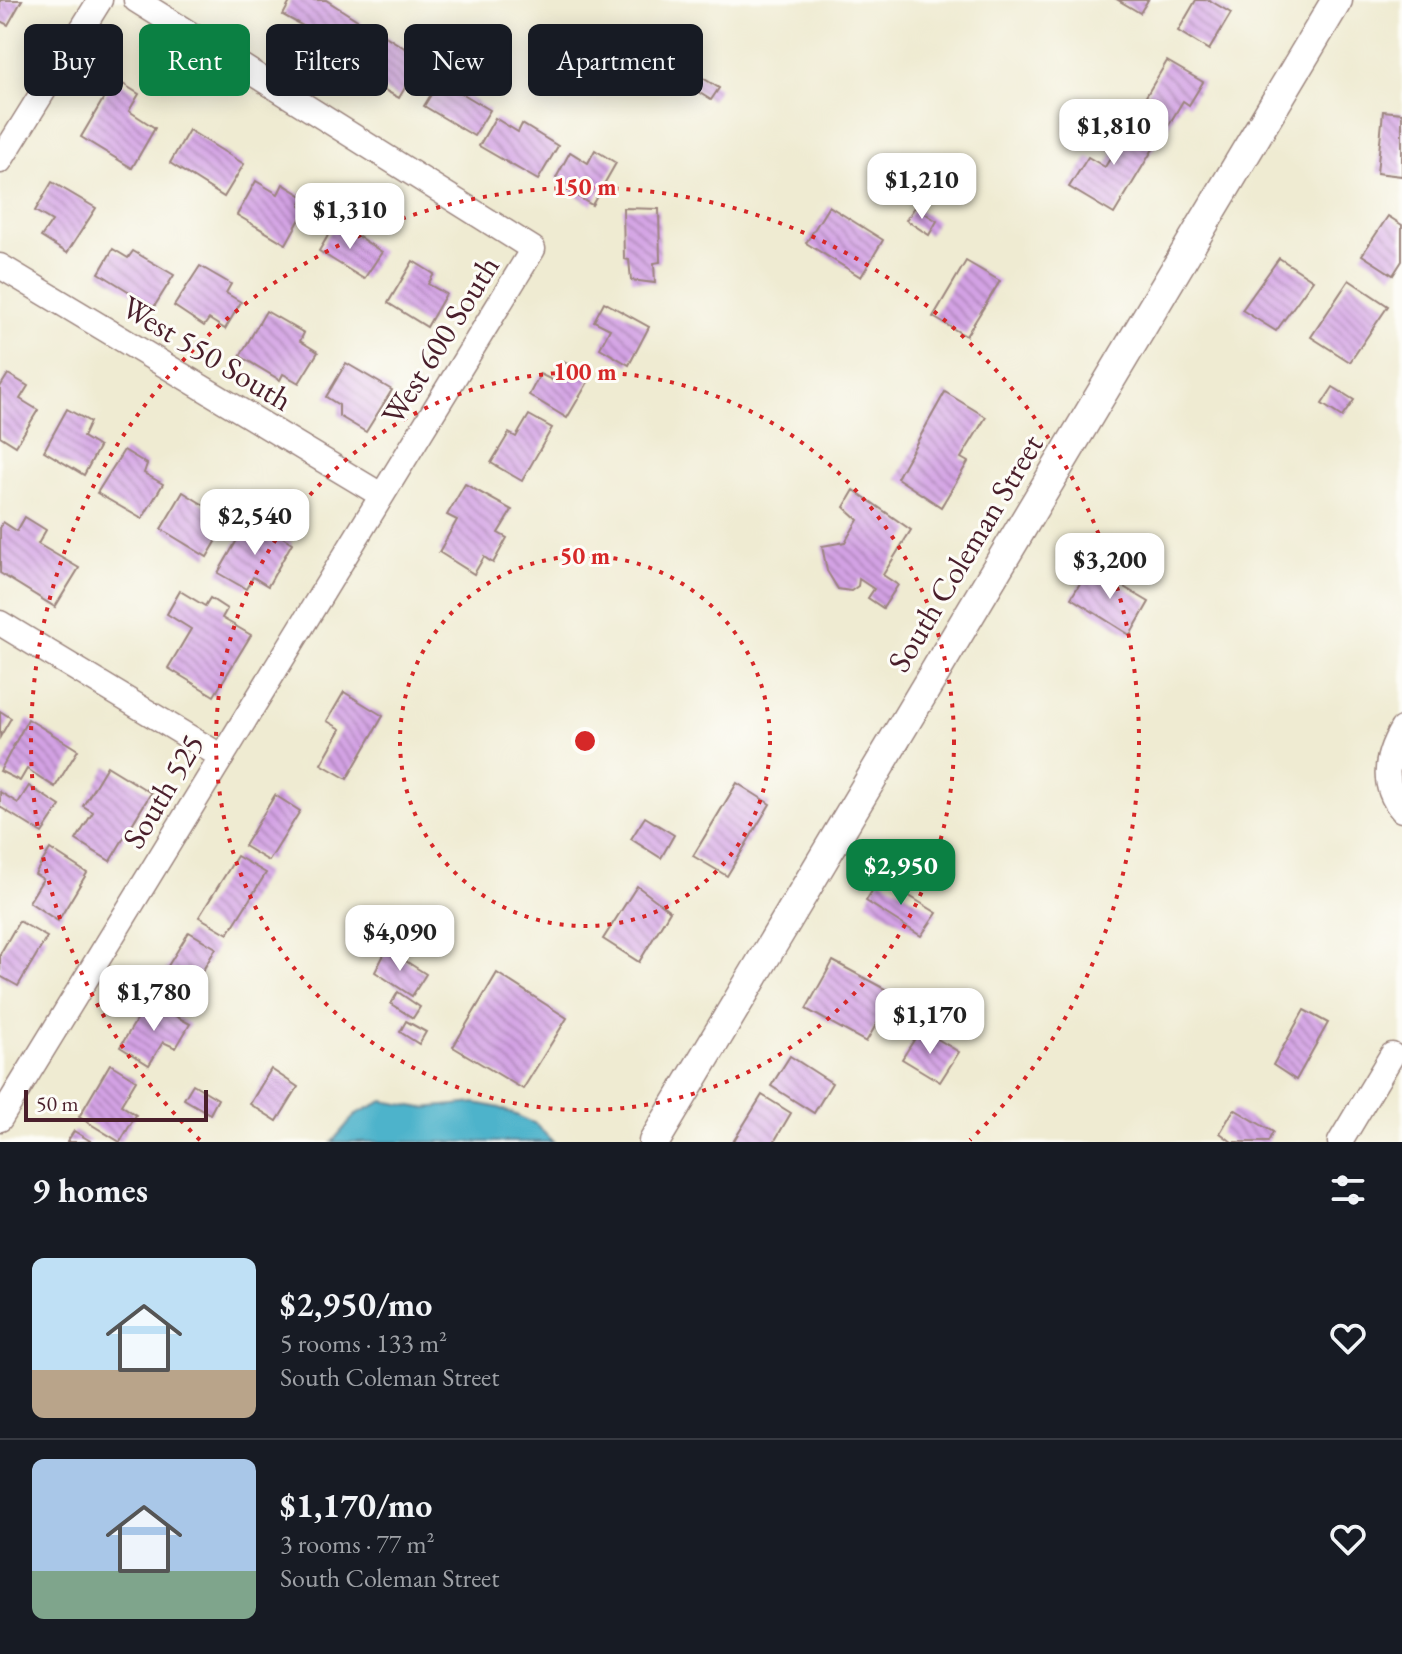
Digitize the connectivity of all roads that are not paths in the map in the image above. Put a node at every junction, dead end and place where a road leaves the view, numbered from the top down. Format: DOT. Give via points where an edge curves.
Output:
graph roads {
  1 [pos="100,0"];
  2 [pos="136,0"];
  3 [pos="1337,0"];
  4 [pos="0,161"];
  5 [pos="0,266"];
  6 [pos="381,495"];
  7 [pos="0,623"];
  8 [pos="1402,729"];
  9 [pos="222,757"];
  10 [pos="1402,810"];
  11 [pos="1392,1055"];
  12 [pos="0,1119"];
  13 [pos="654,1142"];
  14 [pos="1340,1142"];
  1 -- 4 [label="street"];
  2 -- 6 [label="street, West 600 South" via="533,249"];
  3 -- 13 [label="street, South Coleman Street"];
  5 -- 6 [label="street, West 550 South"];
  6 -- 9 [label="street, South 525"];
  7 -- 9 [label="street"];
  8 -- 10 [label="street" via="1385,776"];
  9 -- 12 [label="street, South 525"];
  11 -- 14 [label="street"];
}
